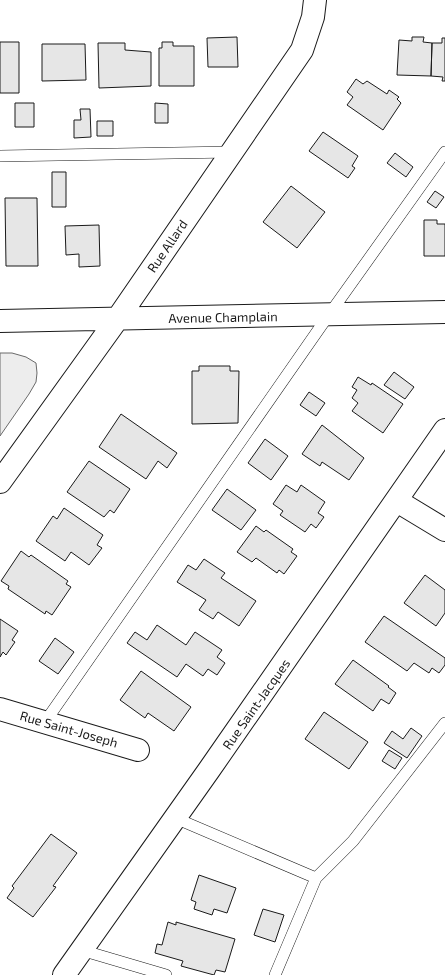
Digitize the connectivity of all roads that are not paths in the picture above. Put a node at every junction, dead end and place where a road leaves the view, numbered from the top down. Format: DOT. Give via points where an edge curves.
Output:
graph roads {
  1 [pos="315,0"];
  2 [pos="232,152"];
  3 [pos="445,152"];
  4 [pos="0,156"];
  5 [pos="445,312"];
  6 [pos="328,316"];
  7 [pos="118,318"];
  8 [pos="0,321"];
  9 [pos="445,430"];
  10 [pos="0,482"];
  11 [pos="397,501"];
  12 [pos="445,530"];
  13 [pos="0,709"];
  14 [pos="45,722"];
  15 [pos="444,725"];
  16 [pos="138,750"];
  17 [pos="175,818"];
  18 [pos="316,878"];
  19 [pos="81,950"];
  20 [pos="64,975"];
  21 [pos="166,975"];
  22 [pos="275,975"];
  1 -- 2 [label="street, Rue Allard" via="313,17 302,50"];
  2 -- 4 [label="lane"];
  2 -- 7 [label="street, Rue Allard"];
  3 -- 6 [label="lane"];
  5 -- 6 [label="street, Avenue Champlain"];
  6 -- 7 [label="street, Avenue Champlain"];
  6 -- 14 [label="lane"];
  7 -- 8 [label="street, Avenue Champlain"];
  7 -- 10 [label="street, Rue Allard"];
  9 -- 11 [label="street, Rue Saint-Jacques"];
  11 -- 12 [label="street"];
  11 -- 17 [label="street, Rue Saint-Jacques"];
  13 -- 14 [label="street, Rue Saint-Joseph"];
  14 -- 16 [label="street, Rue Saint-Joseph"];
  15 -- 18 [label="lane" via="353,841"];
  17 -- 18 [label="lane"];
  17 -- 19 [label="street, Rue Saint-Jacques"];
  18 -- 22 [label="lane"];
  19 -- 20 [label="street, Rue Saint-Jacques"];
  19 -- 21 [label="lane"];
}
